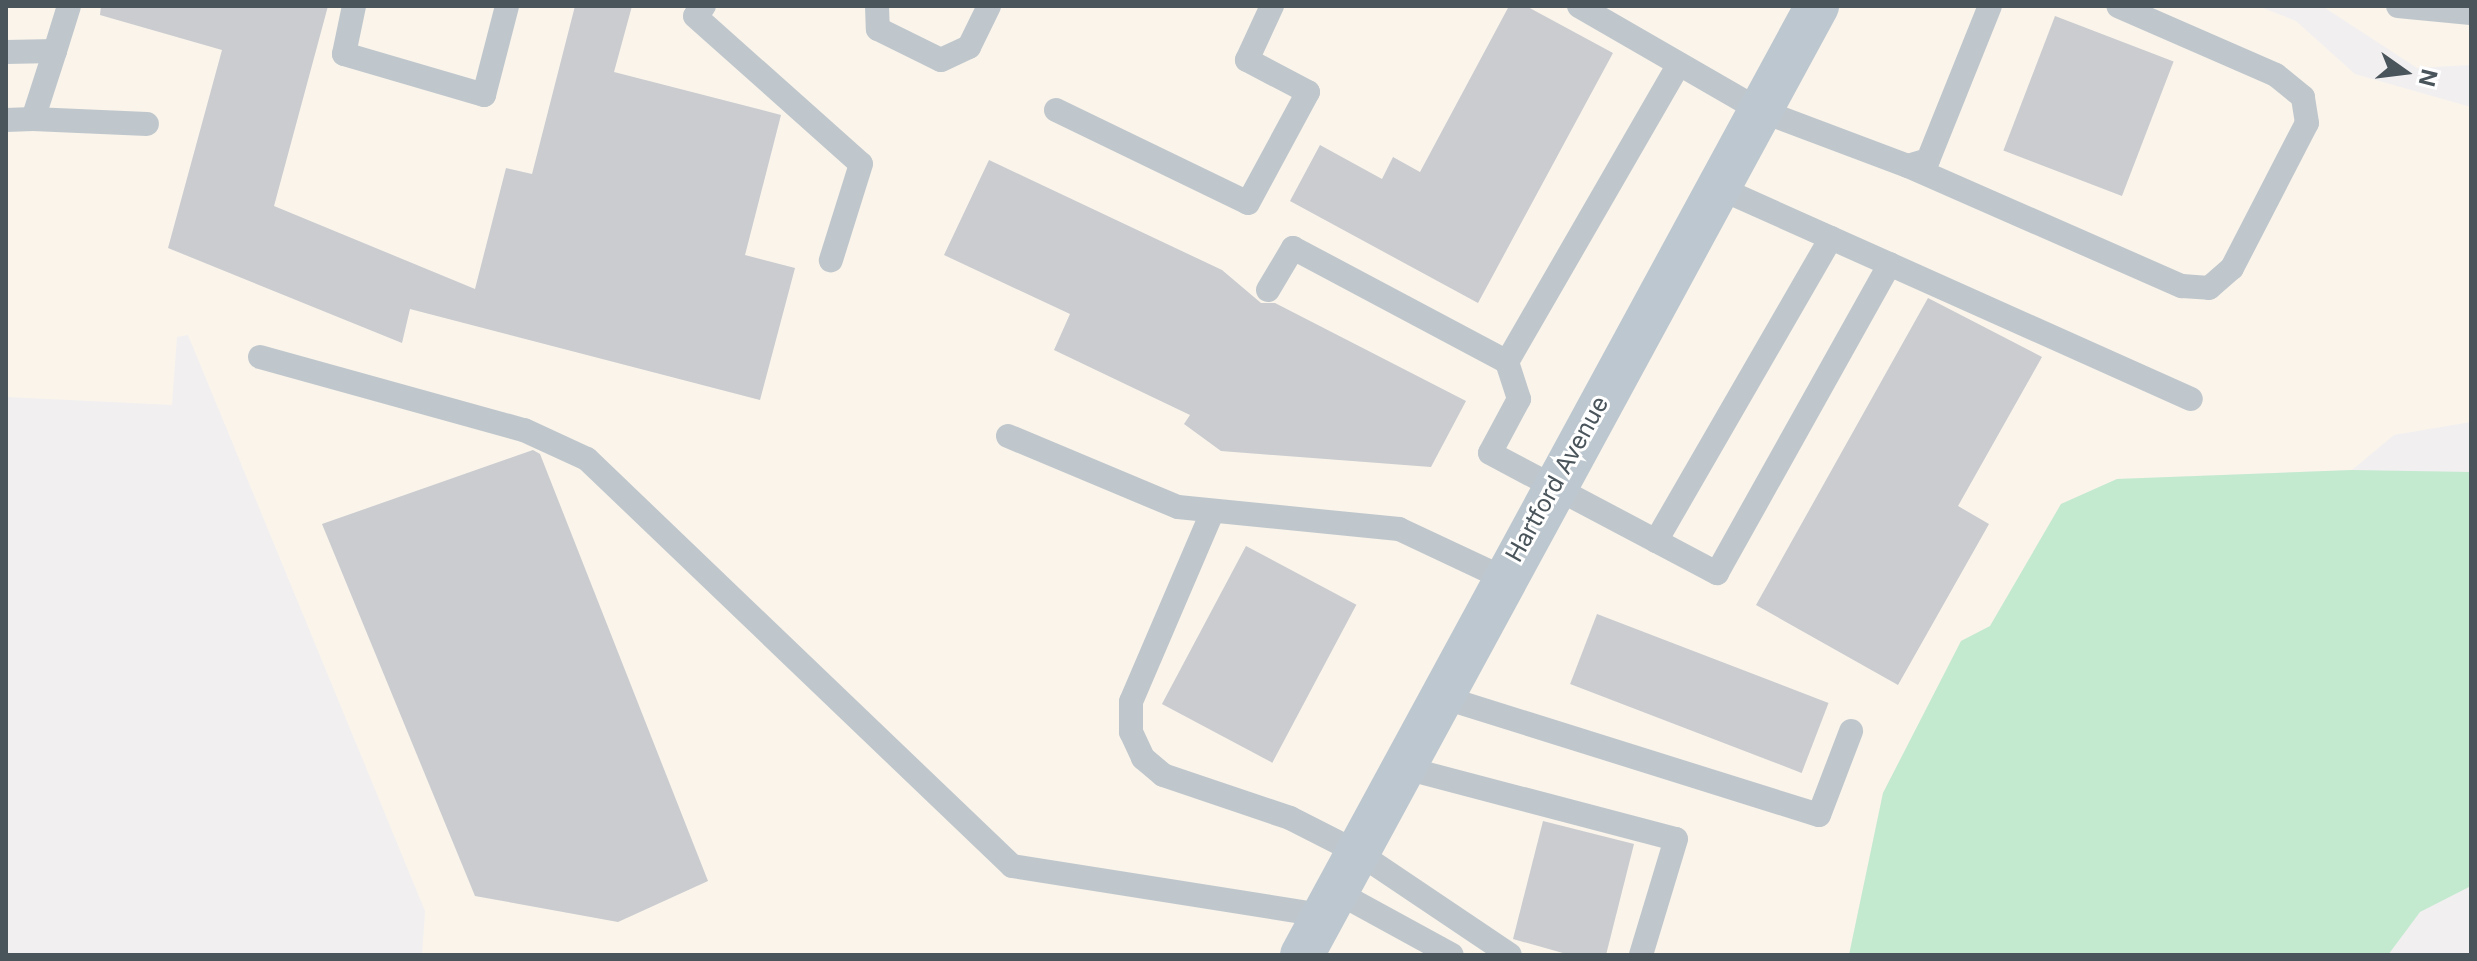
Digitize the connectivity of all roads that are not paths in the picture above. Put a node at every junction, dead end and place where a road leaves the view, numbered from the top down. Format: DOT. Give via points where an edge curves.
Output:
graph roads {
  1 [pos="69,6"];
  2 [pos="354,6"];
  3 [pos="507,6"];
  4 [pos="877,6"];
  5 [pos="989,6"];
  6 [pos="1272,6"];
  7 [pos="1579,6"];
  8 [pos="1990,6"];
  9 [pos="2118,6"];
  10 [pos="2398,6"];
  11 [pos="1812,8"];
  12 [pos="695,9"];
  13 [pos="2471,13"];
  14 [pos="55,51"];
  15 [pos="6,52"];
  16 [pos="1679,64"];
  17 [pos="1056,110"];
  18 [pos="1759,110"];
  19 [pos="33,119"];
  20 [pos="6,120"];
  21 [pos="147,124"];
  22 [pos="1908,166"];
  23 [pos="1717,187"];
  24 [pos="1831,238"];
  25 [pos="831,260"];
  26 [pos="1890,264"];
  27 [pos="1268,290"];
  28 [pos="260,357"];
  29 [pos="1507,362"];
  30 [pos="2191,399"];
  31 [pos="1008,436"];
  32 [pos="1554,485"];
  33 [pos="1211,515"];
  34 [pos="1656,541"];
  35 [pos="1503,578"];
  36 [pos="1439,696"];
  37 [pos="1851,731"];
  38 [pos="1401,767"];
  39 [pos="1357,852"];
  40 [pos="1329,903"];
  41 [pos="1302,955"];
  42 [pos="1452,955"];
  43 [pos="1510,955"];
  44 [pos="1641,955"];
  1 -- 14 [label="lane"];
  2 -- 3 [label="lane" via="344,54 484,95"];
  4 -- 5 [label="lane" via="878,29 941,60 969,47"];
  6 -- 17 [label="lane" via="1247,60 1308,92 1248,203"];
  7 -- 16 [label="lane"];
  8 -- 22 [label="lane" via="1928,160"];
  9 -- 22 [label="lane" via="2276,75 2303,97 2307,123 2232,268 2209,288 2182,286"];
  10 -- 13 [label="lane"];
  11 -- 18 [label="main road, Hartford Avenue"];
  12 -- 25 [label="lane" via="861,164"];
  14 -- 15 [label="lane"];
  14 -- 19 [label="lane"];
  16 -- 18 [label="lane"];
  16 -- 29 [label="lane"];
  18 -- 22 [label="lane"];
  18 -- 23 [label="main road, Hartford Avenue"];
  19 -- 20 [label="lane"];
  19 -- 21 [label="lane"];
  23 -- 24 [label="lane"];
  23 -- 32 [label="main road, Hartford Avenue"];
  24 -- 26 [label="lane"];
  24 -- 34 [label="lane"];
  26 -- 30 [label="lane"];
  26 -- 34 [label="lane" via="1717,573"];
  27 -- 29 [label="lane" via="1293,248"];
  28 -- 40 [label="lane" via="524,430 587,459 1012,866"];
  29 -- 32 [label="lane" via="1519,399 1490,453"];
  31 -- 33 [label="lane"];
  32 -- 34 [label="lane"];
  32 -- 35 [label="main road, Hartford Avenue"];
  33 -- 35 [label="lane" via="1399,529"];
  33 -- 39 [label="lane" via="1137,680 1129,718 1137,747 1163,775 1290,818"];
  35 -- 36 [label="main road, Hartford Avenue"];
  36 -- 37 [label="lane" via="1819,815"];
  36 -- 38 [label="main road, Hartford Avenue"];
  38 -- 39 [label="main road, Hartford Avenue"];
  38 -- 44 [label="lane" via="1676,839"];
  39 -- 40 [label="main road, Hartford Avenue"];
  39 -- 43 [label="lane"];
  40 -- 41 [label="main road, Hartford Avenue"];
  40 -- 42 [label="lane"];
}
